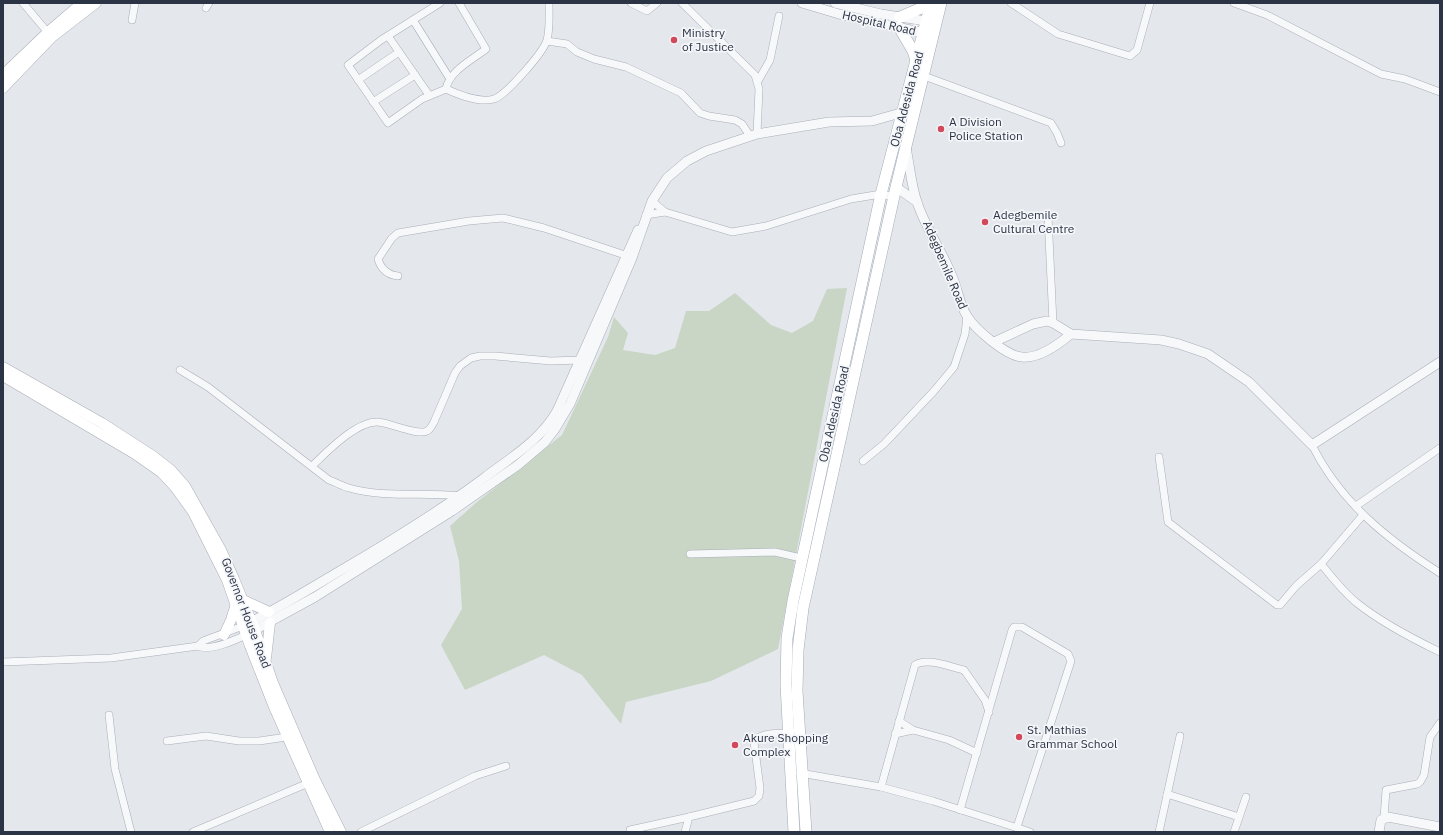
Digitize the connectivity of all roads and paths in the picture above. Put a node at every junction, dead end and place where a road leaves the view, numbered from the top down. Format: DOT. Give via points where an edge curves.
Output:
graph roads {
  1 [pos="23,3"];
  2 [pos="82,3"];
  3 [pos="96,3"];
  4 [pos="135,3"];
  5 [pos="440,3"];
  6 [pos="459,3"];
  7 [pos="549,3"];
  8 [pos="631,3"];
  9 [pos="657,3"];
  10 [pos="682,3"];
  11 [pos="802,3"];
  12 [pos="835,3"];
  13 [pos="925,3"];
  14 [pos="932,3"];
  15 [pos="941,3"];
  16 [pos="1011,3"];
  17 [pos="1150,3"];
  18 [pos="1234,3"];
  19 [pos="779,16"];
  20 [pos="132,20"];
  21 [pos="413,20"];
  22 [pos="899,22"];
  23 [pos="932,22"];
  24 [pos="50,34"];
  25 [pos="929,35"];
  26 [pos="388,36"];
  27 [pos="547,41"];
  28 [pos="399,52"];
  29 [pos="917,63"];
  30 [pos="415,75"];
  31 [pos="924,76"];
  32 [pos="450,78"];
  33 [pos="358,80"];
  34 [pos="758,81"];
  35 [pos="4,82"];
  36 [pos="446,90"];
  37 [pos="1440,92"];
  38 [pos="429,95"];
  39 [pos="373,102"];
  40 [pos="904,112"];
  41 [pos="753,135"];
  42 [pos="1061,143"];
  43 [pos="906,148"];
  44 [pos="895,192"];
  45 [pos="881,194"];
  46 [pos="652,201"];
  47 [pos="917,202"];
  48 [pos="665,212"];
  49 [pos="1048,216"];
  50 [pos="645,219"];
  51 [pos="625,255"];
  52 [pos="398,276"];
  53 [pos="967,316"];
  54 [pos="1054,323"];
  55 [pos="1071,334"];
  56 [pos="994,342"];
  57 [pos="580,360"];
  58 [pos="1440,362"];
  59 [pos="3,367"];
  60 [pos="180,370"];
  61 [pos="3,376"];
  62 [pos="1312,445"];
  63 [pos="1440,448"];
  64 [pos="1159,457"];
  65 [pos="862,461"];
  66 [pos="312,466"];
  67 [pos="460,496"];
  68 [pos="1356,506"];
  69 [pos="1363,515"];
  70 [pos="690,554"];
  71 [pos="801,558"];
  72 [pos="1321,564"];
  73 [pos="1440,573"];
  74 [pos="240,602"];
  75 [pos="269,612"];
  76 [pos="270,623"];
  77 [pos="249,628"];
  78 [pos="224,635"];
  79 [pos="198,646"];
  80 [pos="1440,652"];
  81 [pos="3,662"];
  82 [pos="266,662"];
  83 [pos="989,712"];
  84 [pos="109,715"];
  85 [pos="898,721"];
  86 [pos="1440,723"];
  87 [pos="913,730"];
  88 [pos="788,733"];
  89 [pos="895,734"];
  90 [pos="1180,736"];
  91 [pos="287,737"];
  92 [pos="167,741"];
  93 [pos="977,753"];
  94 [pos="506,766"];
  95 [pos="797,774"];
  96 [pos="311,782"];
  97 [pos="881,787"];
  98 [pos="1167,794"];
  99 [pos="1246,797"];
  100 [pos="960,810"];
  101 [pos="689,817"];
  102 [pos="1239,817"];
  103 [pos="1384,818"];
  104 [pos="1016,827"];
  105 [pos="1440,828"];
  106 [pos="207,829"];
  107 [pos="630,830"];
  108 [pos="131,832"];
  109 [pos="193,832"];
  110 [pos="330,832"];
  111 [pos="341,832"];
  112 [pos="361,832"];
  113 [pos="685,832"];
  114 [pos="794,832"];
  115 [pos="806,832"];
  116 [pos="1030,832"];
  117 [pos="1158,832"];
  118 [pos="1234,832"];
  119 [pos="1379,832"];
  1 -- 24 [label="street"];
  2 -- 24 [label="main road"];
  3 -- 24 [label="main road"];
  4 -- 20 [label="street"];
  5 -- 21 [label="street"];
  6 -- 32 [label="street" via="486,49"];
  7 -- 27 [label="street"];
  8 -- 9 [label="street" via="647,11"];
  10 -- 34 [label="street"];
  11 -- 22 [label="street, Hospital Road" via="839,14"];
  12 -- 22 [label="street, Hospital Road" via="881,14"];
  13 -- 22 [label="main road"];
  14 -- 23 [label="main road, Oba Adesida Road"];
  15 -- 23 [label="main road, Oba Adesida Road"];
  16 -- 17 [label="street" via="1058,34 1130,56 1137,50"];
  18 -- 37 [label="street" via="1267,15 1381,74"];
  19 -- 34 [label="street" via="770,60"];
  21 -- 26 [label="street"];
  21 -- 32 [label="street"];
  22 -- 23 [label="street, Hospital Road"];
  22 -- 25 [label="street, Hospital Road"];
  22 -- 29 [label="main road"];
  23 -- 25 [label="main road, Oba Adesida Road"];
  24 -- 35 [label="main road"];
  25 -- 29 [label="main road, Oba Adesida Road"];
  25 -- 31 [label="main road, Oba Adesida Road"];
  26 -- 28 [label="street"];
  26 -- 33 [label="street" via="348,65"];
  27 -- 36 [label="street" via="530,67 495,98 485,100"];
  27 -- 41 [label="street" via="567,44 577,52 594,59 626,67 681,93 700,113 735,120"];
  28 -- 30 [label="street"];
  28 -- 33 [label="street"];
  29 -- 40 [label="main road, Oba Adesida Road"];
  30 -- 38 [label="street"];
  30 -- 39 [label="street"];
  31 -- 42 [label="street" via="1051,123"];
  31 -- 43 [label="main road, Oba Adesida Road"];
  32 -- 36 [label="street"];
  33 -- 39 [label="street"];
  34 -- 41 [label="street"];
  36 -- 38 [label="street"];
  38 -- 39 [label="street" via="388,123"];
  40 -- 41 [label="street" via="872,121 829,122"];
  40 -- 45 [label="main road, Oba Adesida Road"];
  41 -- 46 [label="street" via="706,151 687,161 667,178"];
  43 -- 44 [label="main road, Oba Adesida Road"];
  43 -- 47 [label="street, Adegbemile Road"];
  44 -- 45 [label="street"];
  44 -- 47 [label="street"];
  44 -- 95 [label="main road, Oba Adesida Road" via="803,608 798,650"];
  45 -- 48 [label="street" via="851,199 766,226 740,231 725,230"];
  45 -- 71 [label="main road, Oba Adesida Road" via="835,414"];
  46 -- 48 [label="street"];
  46 -- 50 [label="street"];
  47 -- 53 [label="street, Adegbemile Road"];
  48 -- 50 [label="street"];
  49 -- 54 [label="street"];
  50 -- 51 [label="street"];
  50 -- 76 [label="street" via="643,231 570,404 545,442 518,465 452,511"];
  51 -- 52 [label="street" via="524,222 503,218 398,233 378,259 385,272"];
  51 -- 57 [label="street"];
  53 -- 56 [label="street, Adegbemile Road"];
  53 -- 65 [label="street" via="965,334 954,367 884,444"];
  54 -- 55 [label="street"];
  54 -- 56 [label="street" via="1038,322"];
  55 -- 56 [label="street, Adegbemile Road" via="1028,357 1009,353"];
  55 -- 62 [label="street" via="1162,340 1208,354 1250,382"];
  57 -- 66 [label="street" via="551,361 494,356 471,358 460,366 431,429 419,432 391,424 370,423 340,440"];
  57 -- 67 [label="street" via="557,411 542,432 510,460"];
  58 -- 62 [label="street"];
  59 -- 74 [label="main road, Governor House Road" via="102,423 171,470 185,486 221,550"];
  60 -- 66 [label="street" via="208,387"];
  61 -- 74 [label="main road, Governor House Road" via="97,430 169,480 193,512"];
  62 -- 68 [label="street" via="1330,477"];
  63 -- 68 [label="street"];
  64 -- 72 [label="street" via="1168,522 1274,604 1280,605 1296,586"];
  66 -- 67 [label="street" via="329,480 350,488 386,493"];
  67 -- 75 [label="street" via="370,553"];
  68 -- 69 [label="street"];
  69 -- 72 [label="street"];
  69 -- 73 [label="street" via="1388,538"];
  70 -- 71 [label="street" via="775,552"];
  71 -- 88 [label="main road, Oba Adesida Road" via="787,638"];
  72 -- 80 [label="street" via="1356,602 1410,637"];
  74 -- 75 [label="main road"];
  74 -- 77 [label="main road, Governor House Road"];
  74 -- 78 [label="main road"];
  75 -- 77 [label="street"];
  76 -- 77 [label="street"];
  76 -- 82 [label="main road"];
  77 -- 78 [label="street"];
  77 -- 79 [label="street" via="222,645 204,648"];
  77 -- 82 [label="main road, Governor House Road"];
  77 -- 91 [label="main road, Governor House Road"];
  78 -- 79 [label="street" via="203,641"];
  79 -- 81 [label="street" via="111,658"];
  82 -- 96 [label="main road, Governor House Road"];
  83 -- 85 [label="street" via="985,700 964,670 920,662 915,666"];
  83 -- 93 [label="street"];
  83 -- 104 [label="street" via="1014,627 1022,627 1070,657 1070,668"];
  84 -- 108 [label="street" via="115,769"];
  85 -- 87 [label="street"];
  85 -- 89 [label="street"];
  86 -- 103 [label="street" via="1430,737 1423,779 1416,784 1386,790"];
  87 -- 89 [label="street"];
  87 -- 93 [label="street" via="949,740"];
  88 -- 95 [label="main road, Oba Adesida Road"];
  88 -- 101 [label="street" via="762,735 754,742 760,788 759,796 754,801"];
  89 -- 97 [label="street"];
  90 -- 98 [label="street"];
  91 -- 92 [label="street" via="239,741 206,736"];
  91 -- 96 [label="main road, Governor House Road"];
  93 -- 100 [label="street"];
  94 -- 112 [label="street" via="464,780"];
  95 -- 97 [label="street"];
  95 -- 114 [label="main road, Oba Adesida Road"];
  95 -- 115 [label="main road, Oba Adesida Road"];
  96 -- 106 [label="street"];
  96 -- 110 [label="main road, Governor House Road"];
  96 -- 111 [label="main road, Governor House Road"];
  97 -- 100 [label="street"];
  98 -- 102 [label="street"];
  98 -- 117 [label="street"];
  99 -- 102 [label="street"];
  100 -- 104 [label="street"];
  101 -- 107 [label="street"];
  101 -- 113 [label="street"];
  102 -- 118 [label="street"];
  103 -- 105 [label="street"];
  103 -- 119 [label="street" via="1381,820"];
  104 -- 116 [label="street"];
  106 -- 109 [label="street"];
}
